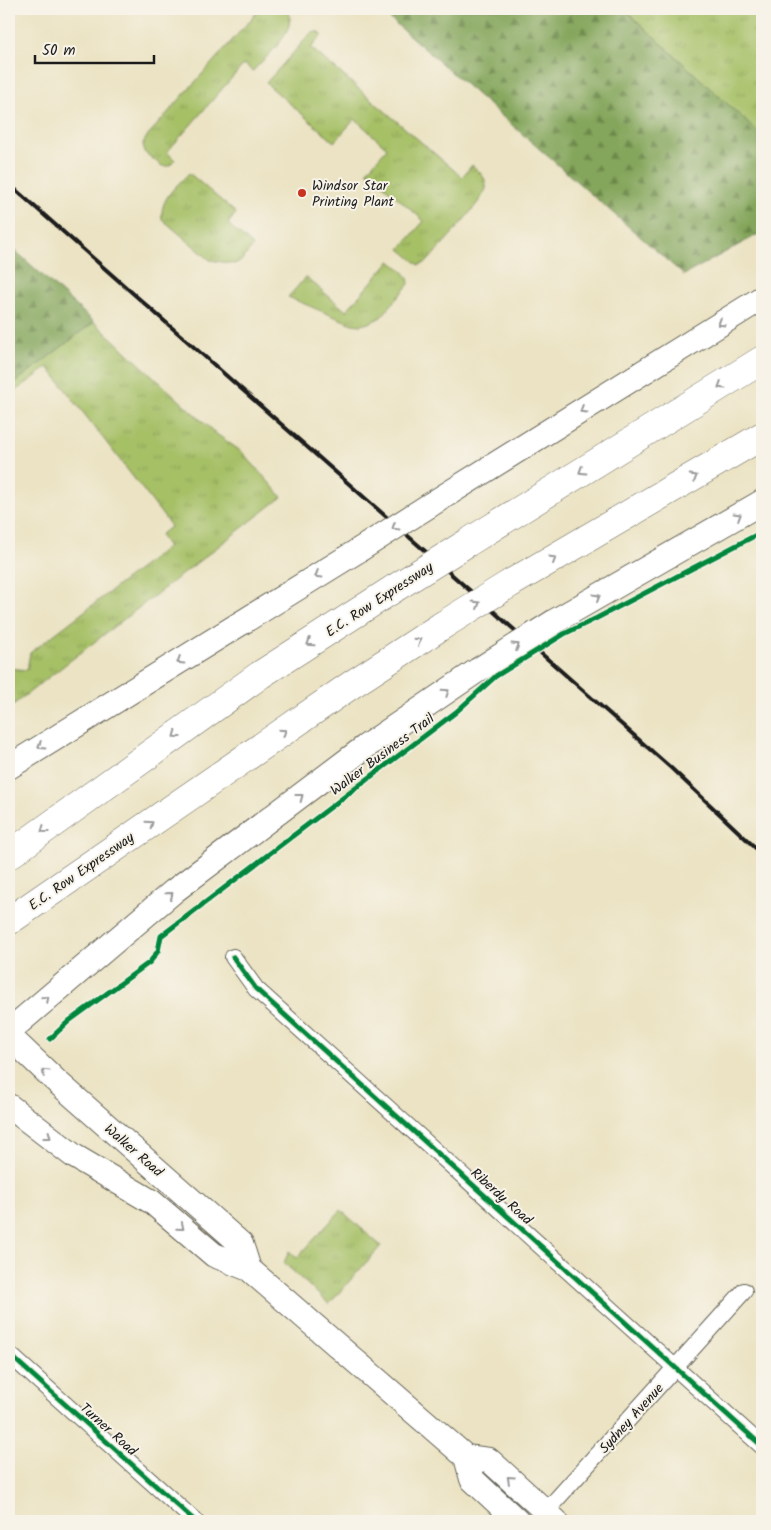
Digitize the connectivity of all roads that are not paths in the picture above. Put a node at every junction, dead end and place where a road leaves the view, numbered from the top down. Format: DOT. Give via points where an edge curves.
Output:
graph roads {
  1 [pos="762,298"];
  2 [pos="762,360"];
  3 [pos="762,436"];
  4 [pos="762,502"];
  5 [pos="9,766"];
  6 [pos="9,855"];
  7 [pos="9,921"];
  8 [pos="233,958"];
  9 [pos="9,1031"];
  10 [pos="9,1036"];
  11 [pos="9,1106"];
  12 [pos="249,1269"];
  13 [pos="744,1291"];
  14 [pos="9,1354"];
  15 [pos="676,1368"];
  16 [pos="762,1446"];
  17 [pos="466,1457"];
  18 [pos="546,1518"];
  19 [pos="195,1521"];
  20 [pos="517,1521"];
  1 -- 5 [label="main road, one-way, bridge"];
  2 -- 6 [label="highway, E.C. Row Expressway, one-way, bridge" via="395,588 260,676"];
  7 -- 3 [label="highway, E.C. Row Expressway, one-way, bridge" via="443,625"];
  9 -- 4 [label="main road, one-way, bridge" via="174,891 365,747 555,621"];
  8 -- 15 [label="street, Riberdy Road" via="256,989"];
  12 -- 10 [label="main road, Walker Road, one-way" via="241,1244"];
  11 -- 12 [label="main road, one-way" via="74,1156 152,1202 214,1255"];
  12 -- 17 [label="main road"];
  13 -- 15 [label="street, Sydney Avenue"];
  14 -- 19 [label="street, Turner Road"];
  15 -- 16 [label="street, Riberdy Road"];
  15 -- 18 [label="street, Sydney Avenue"];
  18 -- 17 [label="main road, one-way" via="489,1460"];
  17 -- 20 [label="main road" via="472,1479"];
}
